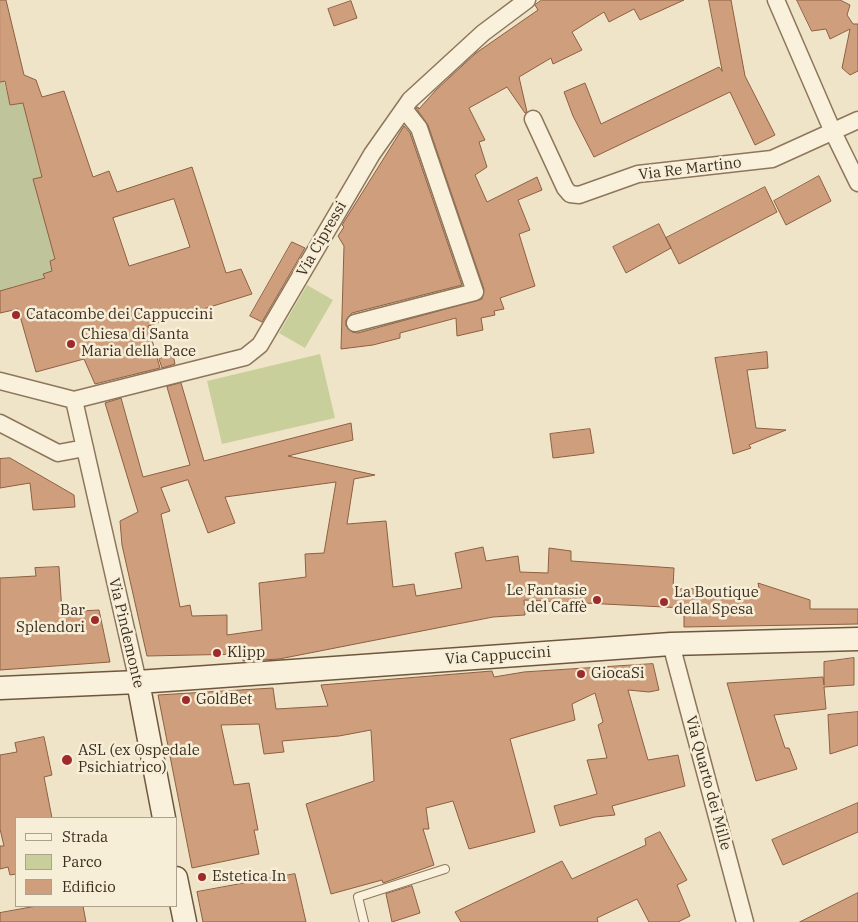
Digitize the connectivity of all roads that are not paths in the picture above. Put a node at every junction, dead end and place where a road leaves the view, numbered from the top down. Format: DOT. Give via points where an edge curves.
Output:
graph roads {
  1 [pos="527,0"];
  2 [pos="776,0"];
  3 [pos="404,109"];
  4 [pos="533,119"];
  5 [pos="858,120"];
  6 [pos="833,132"];
  7 [pos="858,183"];
  8 [pos="355,322"];
  9 [pos="0,382"];
  10 [pos="74,400"];
  11 [pos="0,423"];
  12 [pos="85,448"];
  13 [pos="858,639"];
  14 [pos="671,644"];
  15 [pos="138,682"];
  16 [pos="0,688"];
  17 [pos="164,817"];
  18 [pos="445,869"];
  19 [pos="178,888"];
  20 [pos="185,922"];
  21 [pos="364,922"];
  22 [pos="744,922"];
  1 -- 3 [label="street, Via Cipressi" via="483,33"];
  2 -- 6 [label="street"];
  3 -- 8 [label="street" via="419,128 475,292"];
  3 -- 10 [label="street, Via Cipressi" via="372,154 260,345 245,357"];
  4 -- 6 [label="street, Via Re Martino" via="564,188 570,194 579,195 638,174 772,159"];
  5 -- 6 [label="street, Via Re Martino"];
  6 -- 7 [label="street"];
  9 -- 10 [label="street"];
  10 -- 12 [label="street, Via Pindemonte"];
  11 -- 12 [label="street" via="58,453"];
  12 -- 15 [label="street, Via Pindemonte"];
  13 -- 14 [label="street, Via Cappuccini"];
  14 -- 15 [label="street, Via Cappuccini"];
  14 -- 22 [label="street, Via Quarto dei Mille"];
  15 -- 16 [label="street, Via Cappuccini"];
  15 -- 17 [label="street, Via Pindemonte"];
  18 -- 21 [label="lane" via="358,897"];
  19 -- 20 [label="street"];
}
